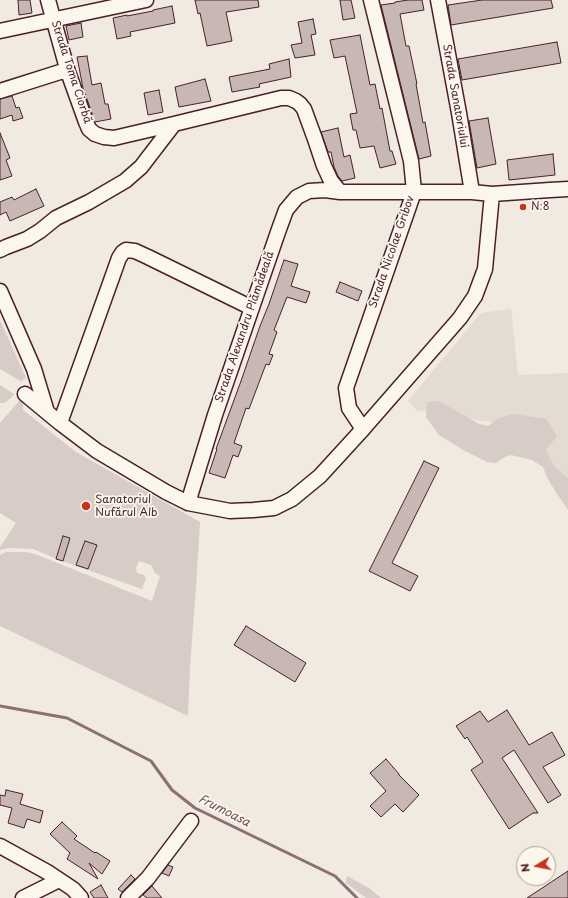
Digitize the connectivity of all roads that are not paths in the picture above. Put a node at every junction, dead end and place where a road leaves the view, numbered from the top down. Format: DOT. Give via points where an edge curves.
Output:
graph roads {
  1 [pos="48,0"];
  2 [pos="146,0"];
  3 [pos="371,0"];
  4 [pos="438,0"];
  5 [pos="53,20"];
  6 [pos="0,31"];
  7 [pos="68,72"];
  8 [pos="0,91"];
  9 [pos="174,124"];
  10 [pos="568,190"];
  11 [pos="340,192"];
  12 [pos="414,192"];
  13 [pos="472,192"];
  14 [pos="492,194"];
  15 [pos="0,250"];
  16 [pos="0,291"];
  17 [pos="252,308"];
  18 [pos="25,394"];
  19 [pos="47,412"];
  20 [pos="60,423"];
  21 [pos="363,429"];
  22 [pos="188,503"];
  23 [pos="191,821"];
  24 [pos="0,846"];
  25 [pos="60,880"];
  26 [pos="22,898"];
  27 [pos="81,898"];
  28 [pos="128,898"];
  1 -- 5 [label="street, Strada Toma Ciorbă"];
  2 -- 5 [label="street"];
  3 -- 12 [label="street, Strada Nicolae Gribov" via="411,161"];
  4 -- 13 [label="street, Strada Sanatoriului"];
  5 -- 6 [label="street"];
  5 -- 7 [label="street, Strada Toma Ciorbă"];
  7 -- 8 [label="street" via="60,72"];
  7 -- 9 [label="street, Strada Toma Ciorbă" via="89,129 95,134 114,138"];
  9 -- 11 [label="street, Strada Toma Ciorbă" via="289,98 304,109 324,166"];
  9 -- 15 [label="street" via="141,167 126,181 56,218 27,239"];
  10 -- 14 [label="street, Strada Alexandru Plămădeală"];
  11 -- 12 [label="street, Strada Alexandru Plămădeală"];
  11 -- 17 [label="street, Strada Alexandru Plămădeală" via="308,191 297,197 286,210"];
  12 -- 13 [label="street, Strada Alexandru Plămădeală"];
  12 -- 21 [label="street, Strada Nicolae Gribov" via="346,388 349,408"];
  13 -- 14 [label="street, Strada Alexandru Plămădeală"];
  14 -- 21 [label="street" via="484,269 475,296 460,318"];
  16 -- 19 [label="street" via="34,369"];
  17 -- 20 [label="street" via="148,257 126,250 119,258"];
  17 -- 22 [label="street, Strada Alexandru Plămădeală" via="214,415"];
  18 -- 19 [label="street"];
  19 -- 20 [label="street"];
  20 -- 22 [label="street" via="97,451"];
  21 -- 22 [label="street" via="320,476 292,499 274,508 230,511"];
  23 -- 28 [label="street" via="148,878"];
  24 -- 25 [label="street"];
  25 -- 26 [label="street"];
  25 -- 27 [label="street"];
}
